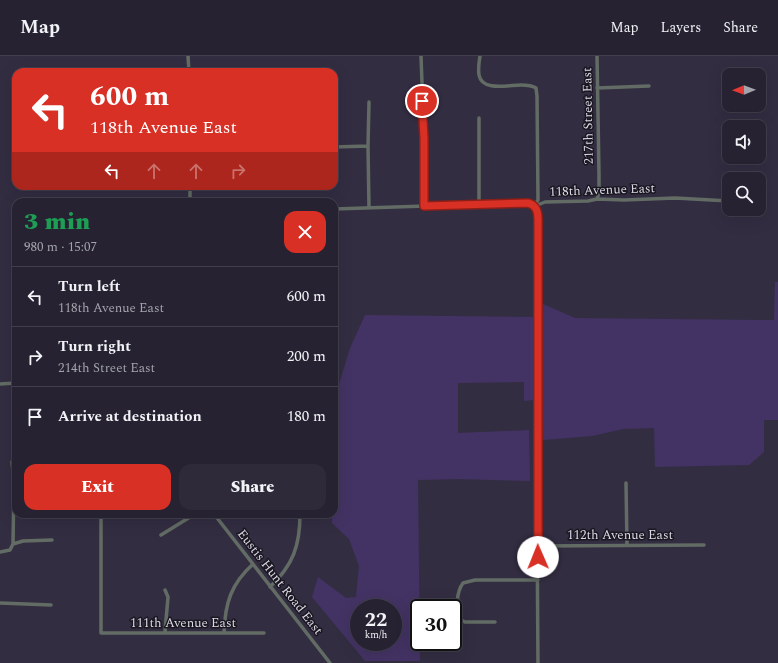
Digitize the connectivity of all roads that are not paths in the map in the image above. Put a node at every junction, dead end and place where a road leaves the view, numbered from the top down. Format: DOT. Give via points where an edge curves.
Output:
graph roads {
  1 [pos="188,56"];
  2 [pos="421,56"];
  3 [pos="480,56"];
  4 [pos="597,56"];
  5 [pos="189,68"];
  6 [pos="649,86"];
  7 [pos="597,88"];
  8 [pos="369,102"];
  9 [pos="479,118"];
  10 [pos="368,146"];
  11 [pos="338,147"];
  12 [pos="597,199"];
  13 [pos="722,201"];
  14 [pos="479,203"];
  15 [pos="424,206"];
  16 [pos="534,206"];
  17 [pos="369,208"];
  18 [pos="338,209"];
  19 [pos="12,383"];
  20 [pos="0,384"];
  21 [pos="626,484"];
  22 [pos="13,518"];
  23 [pos="101,518"];
  24 [pos="189,518"];
  25 [pos="217,518"];
  26 [pos="300,518"];
  27 [pos="161,535"];
  28 [pos="52,540"];
  29 [pos="626,545"];
  30 [pos="704,545"];
  31 [pos="12,546"];
  32 [pos="537,546"];
  33 [pos="0,552"];
  34 [pos="253,564"];
  35 [pos="538,580"];
  36 [pos="270,587"];
  37 [pos="165,590"];
  38 [pos="0,603"];
  39 [pos="51,605"];
  40 [pos="495,622"];
  41 [pos="165,632"];
  42 [pos="224,633"];
  43 [pos="264,633"];
  44 [pos="330,663"];
  45 [pos="538,663"];
  1 -- 5 [label="street"];
  2 -- 15 [label="street"];
  3 -- 16 [label="street" via="479,76 485,84 529,85 536,88 539,167 538,200"];
  4 -- 7 [label="street, 217th Street East"];
  6 -- 7 [label="street"];
  7 -- 12 [label="street, 217th Street East"];
  8 -- 10 [label="street"];
  9 -- 14 [label="street"];
  10 -- 11 [label="street"];
  10 -- 17 [label="street"];
  12 -- 13 [label="street, 118th Avenue East" via="675,198"];
  12 -- 16 [label="street, 118th Avenue East" via="545,202"];
  14 -- 15 [label="street, 118th Avenue East"];
  14 -- 16 [label="street, 118th Avenue East" via="528,203"];
  15 -- 17 [label="street, 118th Avenue East"];
  16 -- 32 [label="street" via="538,219"];
  17 -- 18 [label="street, 118th Avenue East"];
  19 -- 20 [label="street"];
  21 -- 29 [label="street"];
  22 -- 31 [label="street"];
  23 -- 41 [label="street, 111th Avenue East" via="101,633"];
  24 -- 27 [label="street"];
  25 -- 34 [label="street, Eustis Hunt Road East"];
  26 -- 36 [label="street" via="297,544 290,563"];
  28 -- 31 [label="street" via="23,541"];
  29 -- 30 [label="street, 112th Avenue East"];
  29 -- 32 [label="street, 112th Avenue East"];
  31 -- 33 [label="street" via="8,551"];
  32 -- 35 [label="street"];
  34 -- 36 [label="street, Eustis Hunt Road East"];
  34 -- 42 [label="street" via="231,591 225,611"];
  35 -- 40 [label="street" via="475,580 463,583 458,601 459,619 465,622"];
  35 -- 45 [label="street"];
  36 -- 44 [label="street, Eustis Hunt Road East"];
  37 -- 41 [label="street" via="168,597"];
  38 -- 39 [label="street"];
  41 -- 42 [label="street, 111th Avenue East"];
  42 -- 43 [label="street, 111th Avenue East"];
}
